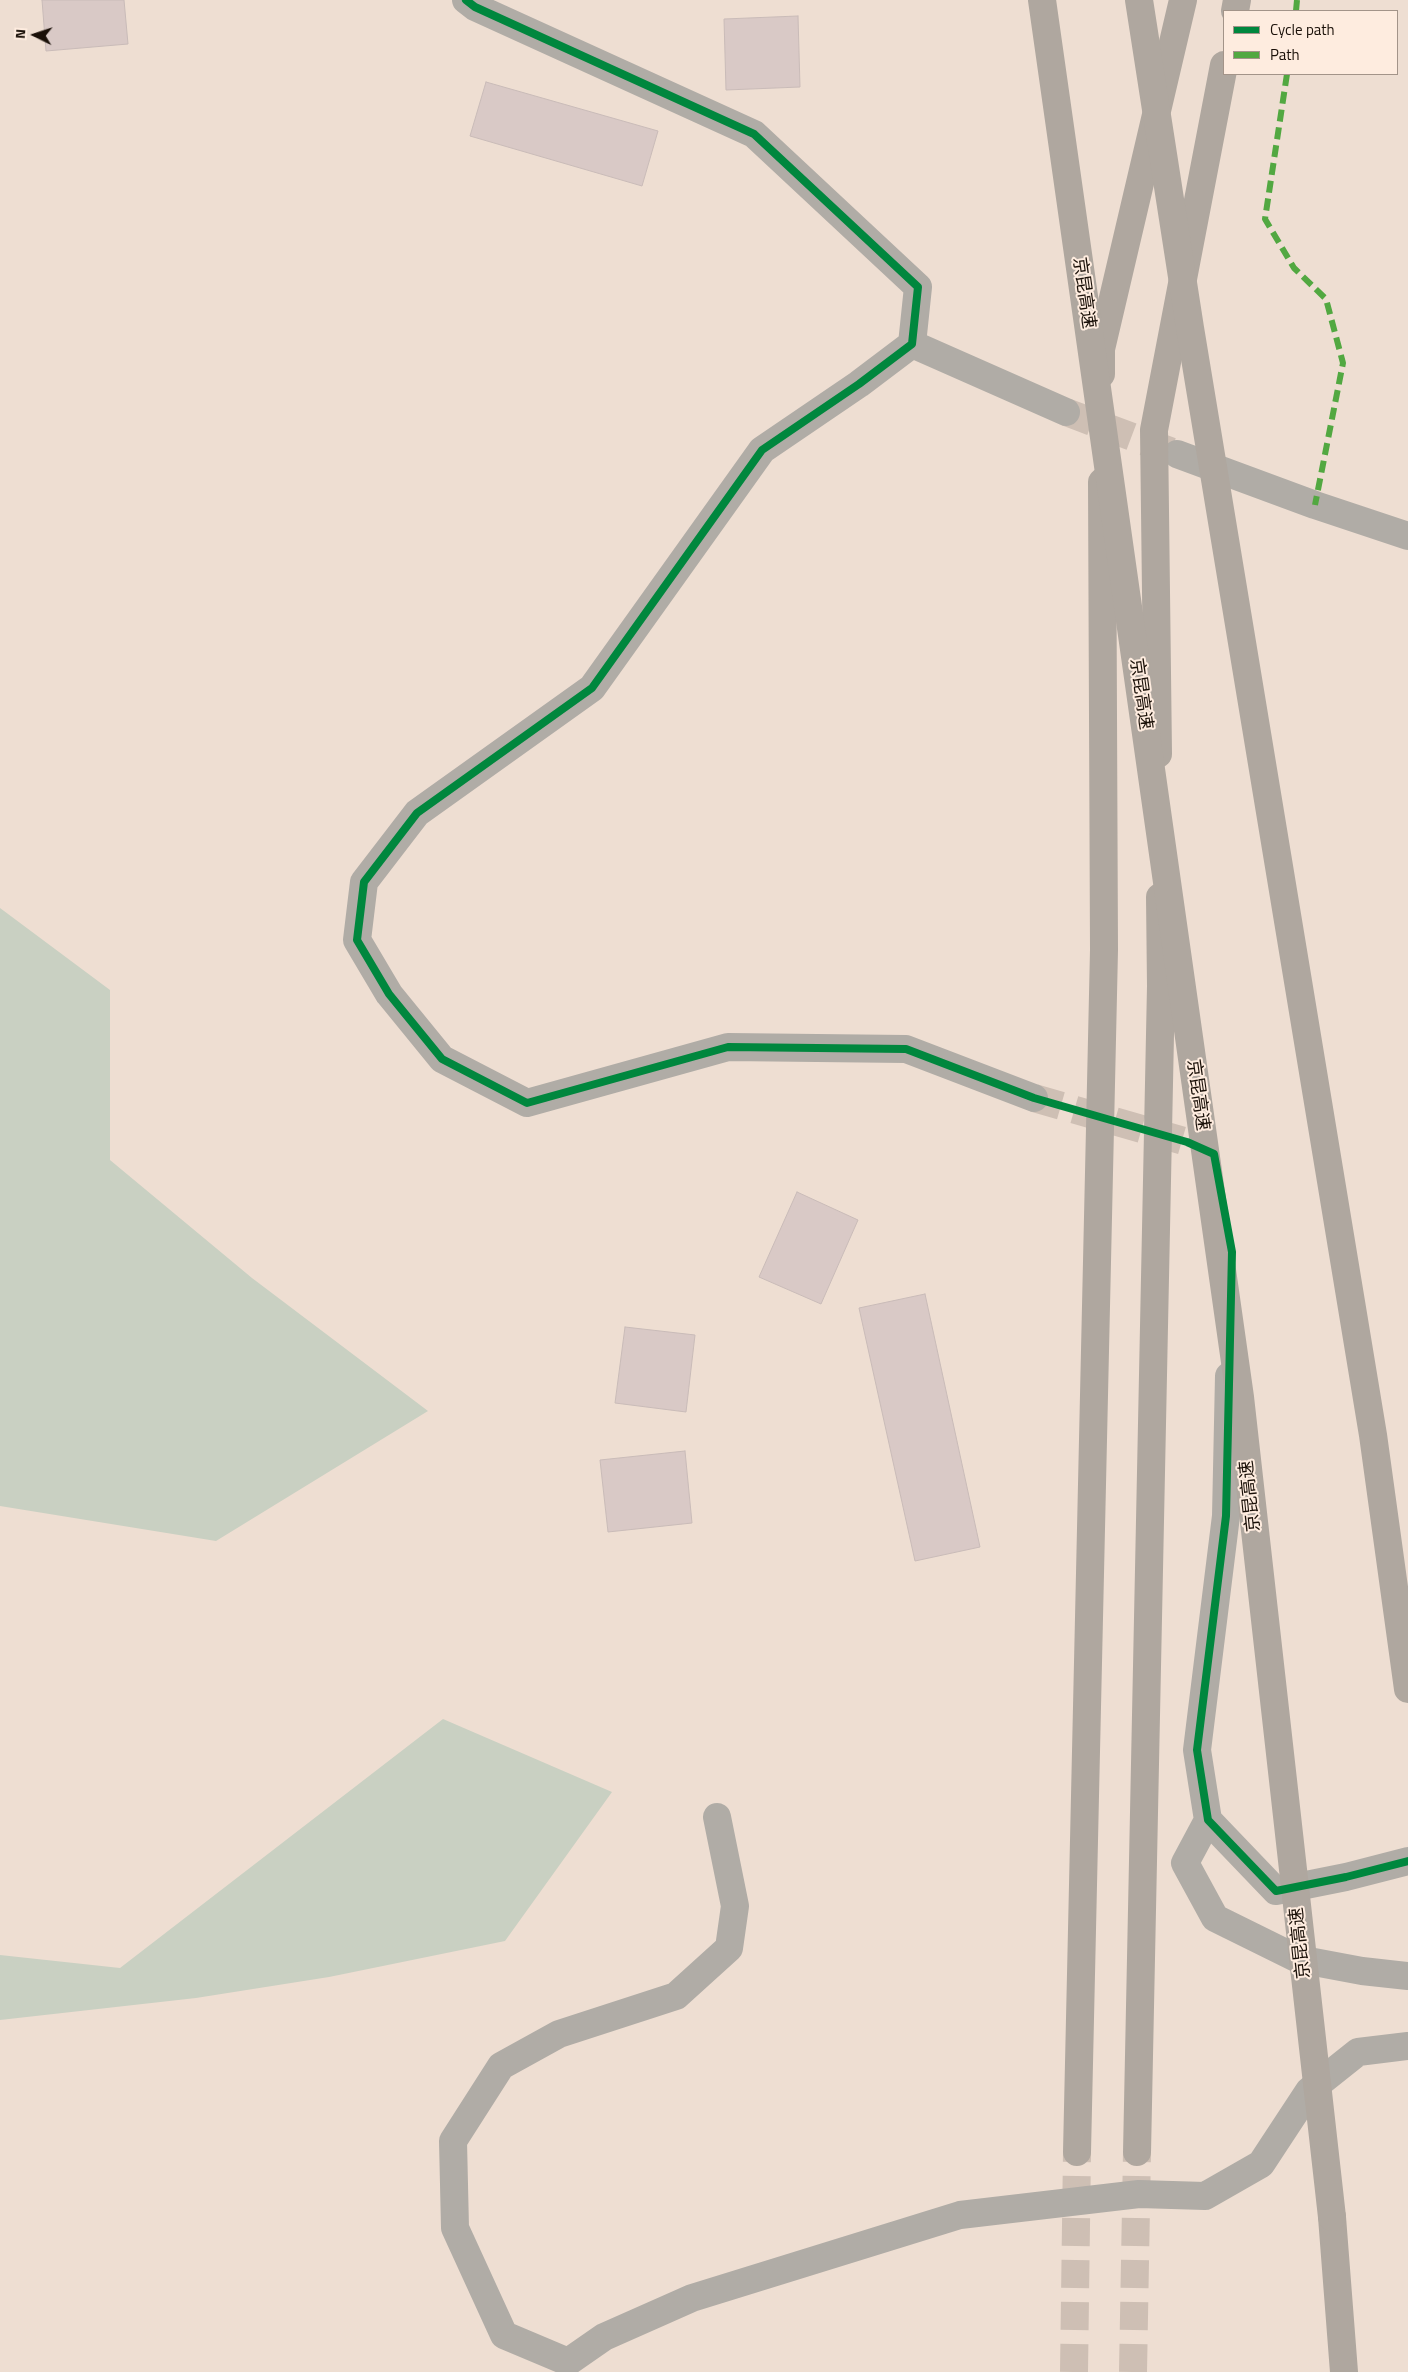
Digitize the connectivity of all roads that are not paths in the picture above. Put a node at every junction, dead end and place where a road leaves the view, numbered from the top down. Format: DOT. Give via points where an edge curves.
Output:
graph roads {
  1 [pos="466,0"];
  2 [pos="1042,0"];
  3 [pos="1139,0"];
  4 [pos="1184,0"];
  5 [pos="1223,70"];
  6 [pos="912,344"];
  7 [pos="1066,412"];
  8 [pos="1177,454"];
  9 [pos="1408,536"];
  10 [pos="1034,1098"];
  11 [pos="1187,1142"];
  12 [pos="1408,1689"];
  13 [pos="717,1817"];
  14 [pos="1208,1820"];
  15 [pos="1408,1861"];
  16 [pos="1408,1976"];
  17 [pos="1408,2046"];
  18 [pos="1077,2152"];
  19 [pos="1137,2152"];
  20 [pos="1344,2372"];
  1 -- 6 [label="street" via="475,7 754,134 918,287"];
  2 -- 20 [label="highway, 京昆高速, bridge" via="1240,1397 1332,2217"];
  3 -- 12 [label="highway, bridge" via="1373,1435"];
  4 -- 18 [label="highway" via="1101,348 1104,950"];
  5 -- 19 [label="highway" via="1154,430 1161,986"];
  6 -- 7 [label="street"];
  6 -- 10 [label="street" via="762,450 592,688 417,814 364,882 357,940 388,994 442,1059 527,1103 728,1047 906,1050"];
  8 -- 9 [label="street"];
  11 -- 14 [label="street" via="1214,1154 1232,1252 1226,1516 1197,1750"];
  13 -- 17 [label="street" via="735,1906 729,1948 676,1996 559,2034 501,2066 453,2141 456,2228 504,2335 568,2362 604,2337 692,2298 960,2215 1139,2194 1205,2196 1261,2164 1309,2091 1358,2052"];
  14 -- 15 [label="street" via="1276,1891"];
  14 -- 16 [label="street" via="1185,1863 1215,1918 1298,1959"];
}
